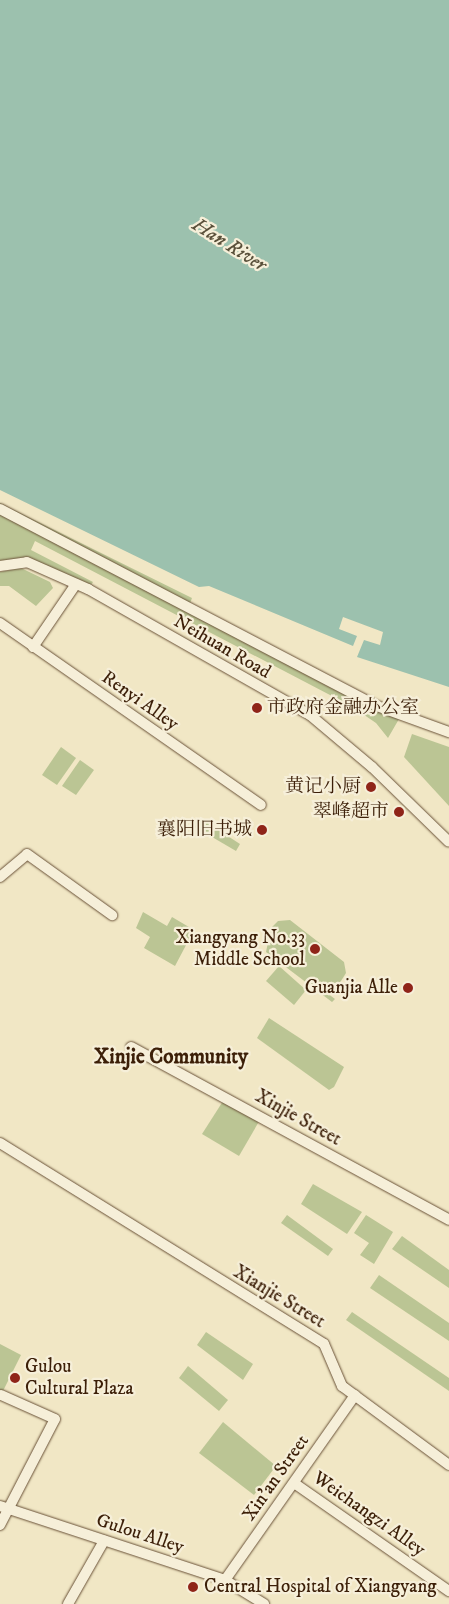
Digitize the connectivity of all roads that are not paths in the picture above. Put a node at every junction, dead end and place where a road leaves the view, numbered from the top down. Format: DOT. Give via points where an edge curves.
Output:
graph roads {
  1 [pos="0,509"];
  2 [pos="0,566"];
  3 [pos="76,584"];
  4 [pos="0,623"];
  5 [pos="33,647"];
  6 [pos="449,732"];
  7 [pos="261,805"];
  8 [pos="449,842"];
  9 [pos="0,877"];
  10 [pos="112,916"];
  11 [pos="131,1047"];
  12 [pos="0,1143"];
  13 [pos="449,1220"];
  14 [pos="1,1395"];
  15 [pos="355,1395"];
  16 [pos="449,1465"];
  17 [pos="294,1483"];
  18 [pos="4,1508"];
  19 [pos="0,1525"];
  20 [pos="104,1541"];
  21 [pos="225,1580"];
  22 [pos="449,1591"];
  23 [pos="68,1604"];
  24 [pos="264,1604"];
  1 -- 6 [label="street" via="377,706"];
  2 -- 3 [label="street, Neihuan Road" via="27,562"];
  3 -- 5 [label="street"];
  3 -- 8 [label="street, Neihuan Road" via="310,715 372,767"];
  4 -- 5 [label="street, Renyi Alley"];
  5 -- 7 [label="street, Renyi Alley"];
  9 -- 10 [label="street" via="27,854"];
  11 -- 13 [label="street, Xinjie Street"];
  12 -- 15 [label="street, Xianjie Street" via="64,1186 324,1344 342,1386"];
  14 -- 18 [label="street" via="55,1419"];
  15 -- 16 [label="street, Xianjie Street"];
  15 -- 17 [label="street, Xin'an Street"];
  17 -- 21 [label="street, Xin'an Street"];
  17 -- 22 [label="street, Weichangzi Alley"];
  18 -- 19 [label="street"];
  18 -- 20 [label="street, Gulou Alley"];
  20 -- 21 [label="street, Gulou Alley"];
  20 -- 23 [label="street"];
  21 -- 24 [label="street, Gulou Alley"];
}
